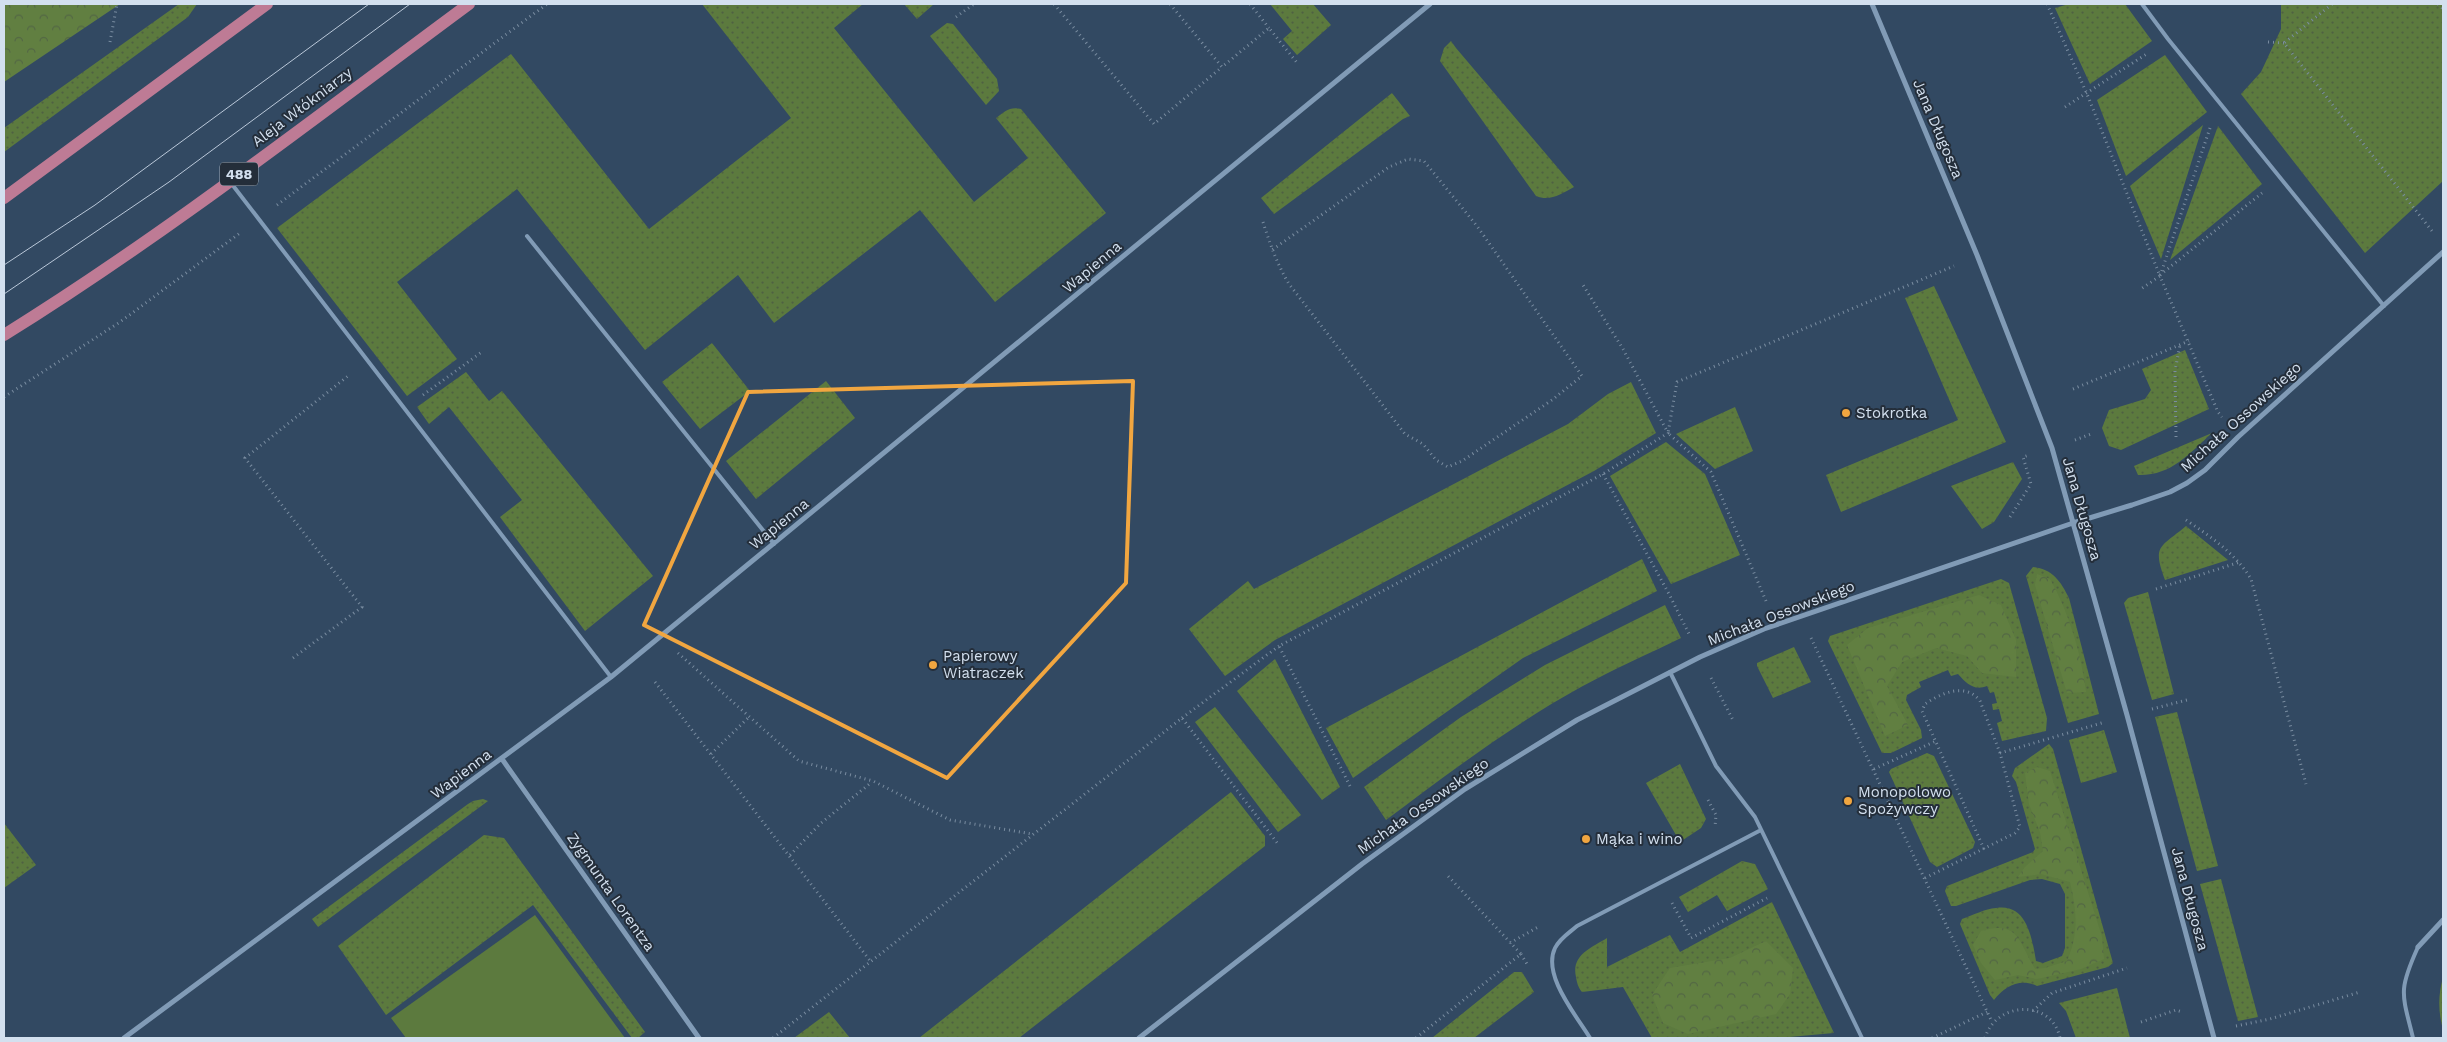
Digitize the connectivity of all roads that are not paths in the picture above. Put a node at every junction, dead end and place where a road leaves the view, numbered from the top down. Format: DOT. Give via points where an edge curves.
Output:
graph roads {
  1 [pos="267,4"];
  2 [pos="469,4"];
  3 [pos="1430,4"];
  4 [pos="1872,4"];
  5 [pos="2142,4"];
  6 [pos="229,181"];
  7 [pos="4,198"];
  8 [pos="527,236"];
  9 [pos="2443,252"];
  10 [pos="2384,306"];
  11 [pos="4,335"];
  12 [pos="2073,523"];
  13 [pos="774,544"];
  14 [pos="1670,672"];
  15 [pos="611,676"];
  16 [pos="502,759"];
  17 [pos="1761,830"];
  18 [pos="2443,920"];
  19 [pos="2418,947"];
  20 [pos="124,1038"];
  21 [pos="699,1038"];
  22 [pos="1139,1038"];
  23 [pos="1590,1038"];
  24 [pos="1862,1038"];
  25 [pos="2214,1038"];
  26 [pos="2413,1038"];
  1 -- 7 [label="main road"];
  2 -- 6 [label="main road, Aleja Włókniarzy / 488"];
  3 -- 13 [label="street, Wapienna"];
  4 -- 12 [label="street, Jana Długosza" via="1977,255 2052,448"];
  5 -- 10 [label="lane"];
  6 -- 11 [label="main road, Aleja Włókniarzy / 488" via="107,269"];
  6 -- 15 [label="lane"];
  8 -- 13 [label="lane"];
  9 -- 10 [label="street, Michała Ossowskiego"];
  10 -- 12 [label="street, Michała Ossowskiego" via="2193,479 2170,492"];
  12 -- 14 [label="street, Michała Ossowskiego" via="1774,626"];
  12 -- 25 [label="street, Jana Długosza"];
  13 -- 15 [label="street, Wapienna"];
  14 -- 17 [label="lane" via="1716,766 1755,817"];
  14 -- 22 [label="street, Michała Ossowskiego" via="1577,720 1465,789 1362,864"];
  15 -- 16 [label="street, Wapienna"];
  16 -- 20 [label="street, Wapienna"];
  16 -- 21 [label="street, Zygmunta Lorentza"];
  17 -- 23 [label="lane" via="1577,926 1561,939 1552,961 1554,978"];
  17 -- 24 [label="lane"];
  18 -- 19 [label="street"];
  19 -- 26 [label="lane" via="2407,970 2402,993"];
}
